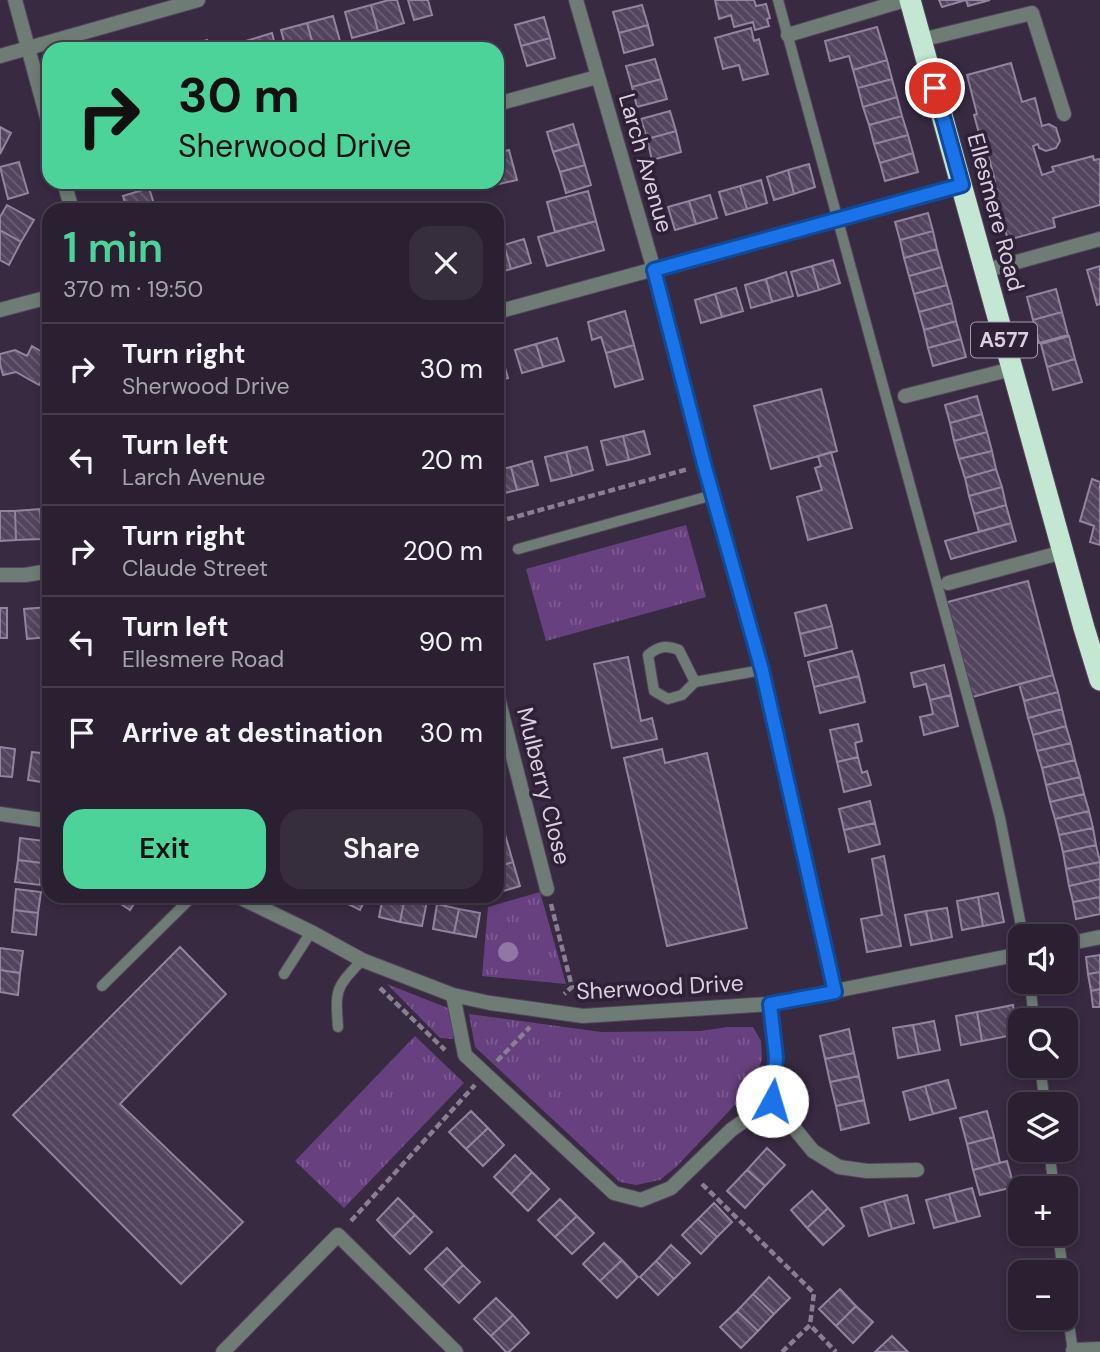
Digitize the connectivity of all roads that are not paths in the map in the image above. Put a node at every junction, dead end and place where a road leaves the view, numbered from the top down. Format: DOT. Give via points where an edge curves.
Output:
graph roads {
  1 [pos="15,0"];
  2 [pos="198,0"];
  3 [pos="576,0"];
  4 [pos="778,0"];
  5 [pos="905,0"];
  6 [pos="910,0"];
  7 [pos="788,35"];
  8 [pos="921,40"];
  9 [pos="52,42"];
  10 [pos="42,45"];
  11 [pos="28,49"];
  12 [pos="0,56"];
  13 [pos="597,77"];
  14 [pos="42,100"];
  15 [pos="504,102"];
  16 [pos="1064,114"];
  17 [pos="962,185"];
  18 [pos="838,219"];
  19 [pos="1100,239"];
  20 [pos="654,270"];
  21 [pos="984,271"];
  22 [pos="42,299"];
  23 [pos="0,310"];
  24 [pos="504,310"];
  25 [pos="1012,369"];
  26 [pos="905,396"];
  27 [pos="713,495"];
  28 [pos="518,549"];
  29 [pos="1063,552"];
  30 [pos="42,572"];
  31 [pos="0,575"];
  32 [pos="948,583"];
  33 [pos="1092,631"];
  34 [pos="762,670"];
  35 [pos="1100,680"];
  36 [pos="695,682"];
  37 [pos="504,721"];
  38 [pos="0,814"];
  39 [pos="42,820"];
  40 [pos="547,889"];
  41 [pos="186,903"];
  42 [pos="251,903"];
  43 [pos="1021,924"];
  44 [pos="311,932"];
  45 [pos="1100,937"];
  46 [pos="1078,942"];
  47 [pos="1008,956"];
  48 [pos="362,960"];
  49 [pos="284,974"];
  50 [pos="102,986"];
  51 [pos="835,992"];
  52 [pos="453,995"];
  53 [pos="770,1004"];
  54 [pos="338,1027"];
  55 [pos="772,1101"];
  56 [pos="917,1170"];
  57 [pos="1070,1330"];
  58 [pos="1100,1349"];
  59 [pos="1073,1351"];
  60 [pos="223,1352"];
  61 [pos="456,1352"];
  1 -- 11 [label="street"];
  2 -- 9 [label="street"];
  3 -- 13 [label="street, Larch Avenue"];
  4 -- 7 [label="lane"];
  5 -- 7 [label="street"];
  6 -- 8 [label="highway, Ellesmere Road / A577"];
  7 -- 18 [label="lane"];
  8 -- 16 [label="street" via="1032,13"];
  8 -- 17 [label="highway, Ellesmere Road / A577"];
  10 -- 11 [label="street"];
  11 -- 12 [label="street"];
  11 -- 14 [label="street"];
  13 -- 15 [label="street"];
  13 -- 20 [label="street, Larch Avenue"];
  17 -- 18 [label="street"];
  17 -- 21 [label="highway, Ellesmere Road / A577"];
  18 -- 20 [label="street"];
  18 -- 43 [label="lane" via="997,806"];
  19 -- 21 [label="street"];
  20 -- 24 [label="street"];
  20 -- 27 [label="street, Larch Avenue"];
  21 -- 25 [label="highway, Ellesmere Road / A577"];
  22 -- 23 [label="street"];
  25 -- 26 [label="street"];
  25 -- 29 [label="highway, Ellesmere Road / A577"];
  27 -- 28 [label="lane"];
  27 -- 34 [label="street, Larch Avenue"];
  29 -- 32 [label="street"];
  29 -- 33 [label="highway, Ellesmere Road / A577"];
  30 -- 31 [label="street"];
  33 -- 35 [label="highway, Ellesmere Road / A577"];
  34 -- 36 [label="lane"];
  34 -- 51 [label="street, Larch Avenue"];
  36 -- 36 [label="lane" via="682,695 668,699 654,691 648,655 667,646 679,650"];
  37 -- 40 [label="street, Mulberry Close"];
  38 -- 39 [label="street"];
  41 -- 50 [label="lane"];
  42 -- 44 [label="street, Sherwood Drive"];
  44 -- 48 [label="street, Sherwood Drive"];
  44 -- 49 [label="lane"];
  45 -- 46 [label="street"];
  47 -- 51 [label="street, Sherwood Drive"];
  48 -- 52 [label="street, Sherwood Drive"];
  48 -- 54 [label="lane" via="337,992"];
  51 -- 53 [label="street, Sherwood Drive"];
  52 -- 53 [label="street, Sherwood Drive" via="583,1016"];
  52 -- 55 [label="street" via="466,1055 614,1193 641,1200 671,1188 731,1130"];
  53 -- 55 [label="street" via="776,1057"];
  55 -- 56 [label="street" via="813,1151 839,1167"];
  57 -- 59 [label="lane"];
  58 -- 59 [label="street"];
  60 -- 61 [label="street" via="338,1235"];
}
